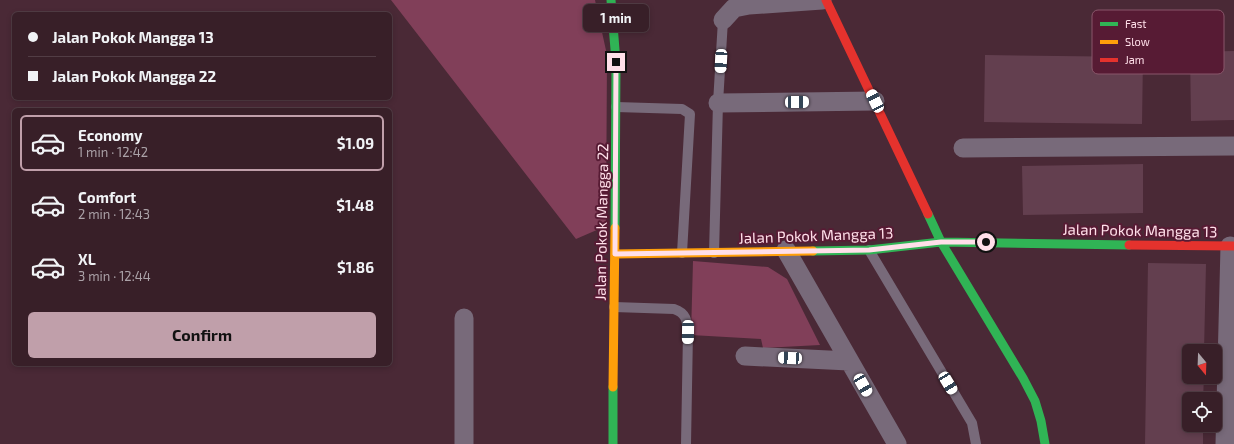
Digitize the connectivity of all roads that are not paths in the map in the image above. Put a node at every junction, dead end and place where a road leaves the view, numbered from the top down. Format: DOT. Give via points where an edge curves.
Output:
graph roads {
  1 [pos="610,0"];
  2 [pos="822,0"];
  3 [pos="826,0"];
  4 [pos="749,2"];
  5 [pos="723,20"];
  6 [pos="875,101"];
  7 [pos="718,103"];
  8 [pos="616,107"];
  9 [pos="1234,146"];
  10 [pos="963,148"];
  11 [pos="941,242"];
  12 [pos="1232,246"];
  13 [pos="786,250"];
  14 [pos="869,250"];
  15 [pos="682,253"];
  16 [pos="714,253"];
  17 [pos="615,254"];
  18 [pos="614,307"];
  19 [pos="464,318"];
  20 [pos="745,356"];
  21 [pos="849,361"];
  22 [pos="464,444"];
  23 [pos="613,444"];
  24 [pos="686,444"];
  25 [pos="897,444"];
  26 [pos="976,444"];
  27 [pos="1045,444"];
  28 [pos="1225,444"];
  1 -- 8 [label="street, Jalan Pokok Mangga 22" via="616,62"];
  2 -- 4 [label="street"];
  3 -- 6 [label="street"];
  4 -- 5 [label="street" via="734,8"];
  5 -- 7 [label="lane"];
  6 -- 7 [label="street"];
  6 -- 11 [label="street"];
  7 -- 16 [label="lane"];
  8 -- 15 [label="lane" via="682,109 690,114"];
  8 -- 17 [label="street, Jalan Pokok Mangga 22"];
  9 -- 10 [label="street"];
  11 -- 12 [label="street, Jalan Pokok Mangga 13"];
  11 -- 14 [label="street, Jalan Pokok Mangga 13"];
  11 -- 27 [label="street" via="1035,401"];
  12 -- 28 [label="street"];
  13 -- 14 [label="street, Jalan Pokok Mangga 13"];
  13 -- 16 [label="street, Jalan Pokok Mangga 13"];
  13 -- 21 [label="street"];
  14 -- 26 [label="lane" via="972,423"];
  15 -- 16 [label="street, Jalan Pokok Mangga 13"];
  15 -- 17 [label="street, Jalan Pokok Mangga 13"];
  17 -- 18 [label="street, Jalan Pokok Mangga 22"];
  18 -- 23 [label="street, Jalan Pokok Mangga 22"];
  18 -- 24 [label="lane" via="674,309 685,316 688,332"];
  19 -- 22 [label="street"];
  20 -- 21 [label="street"];
  21 -- 25 [label="street"];
}
